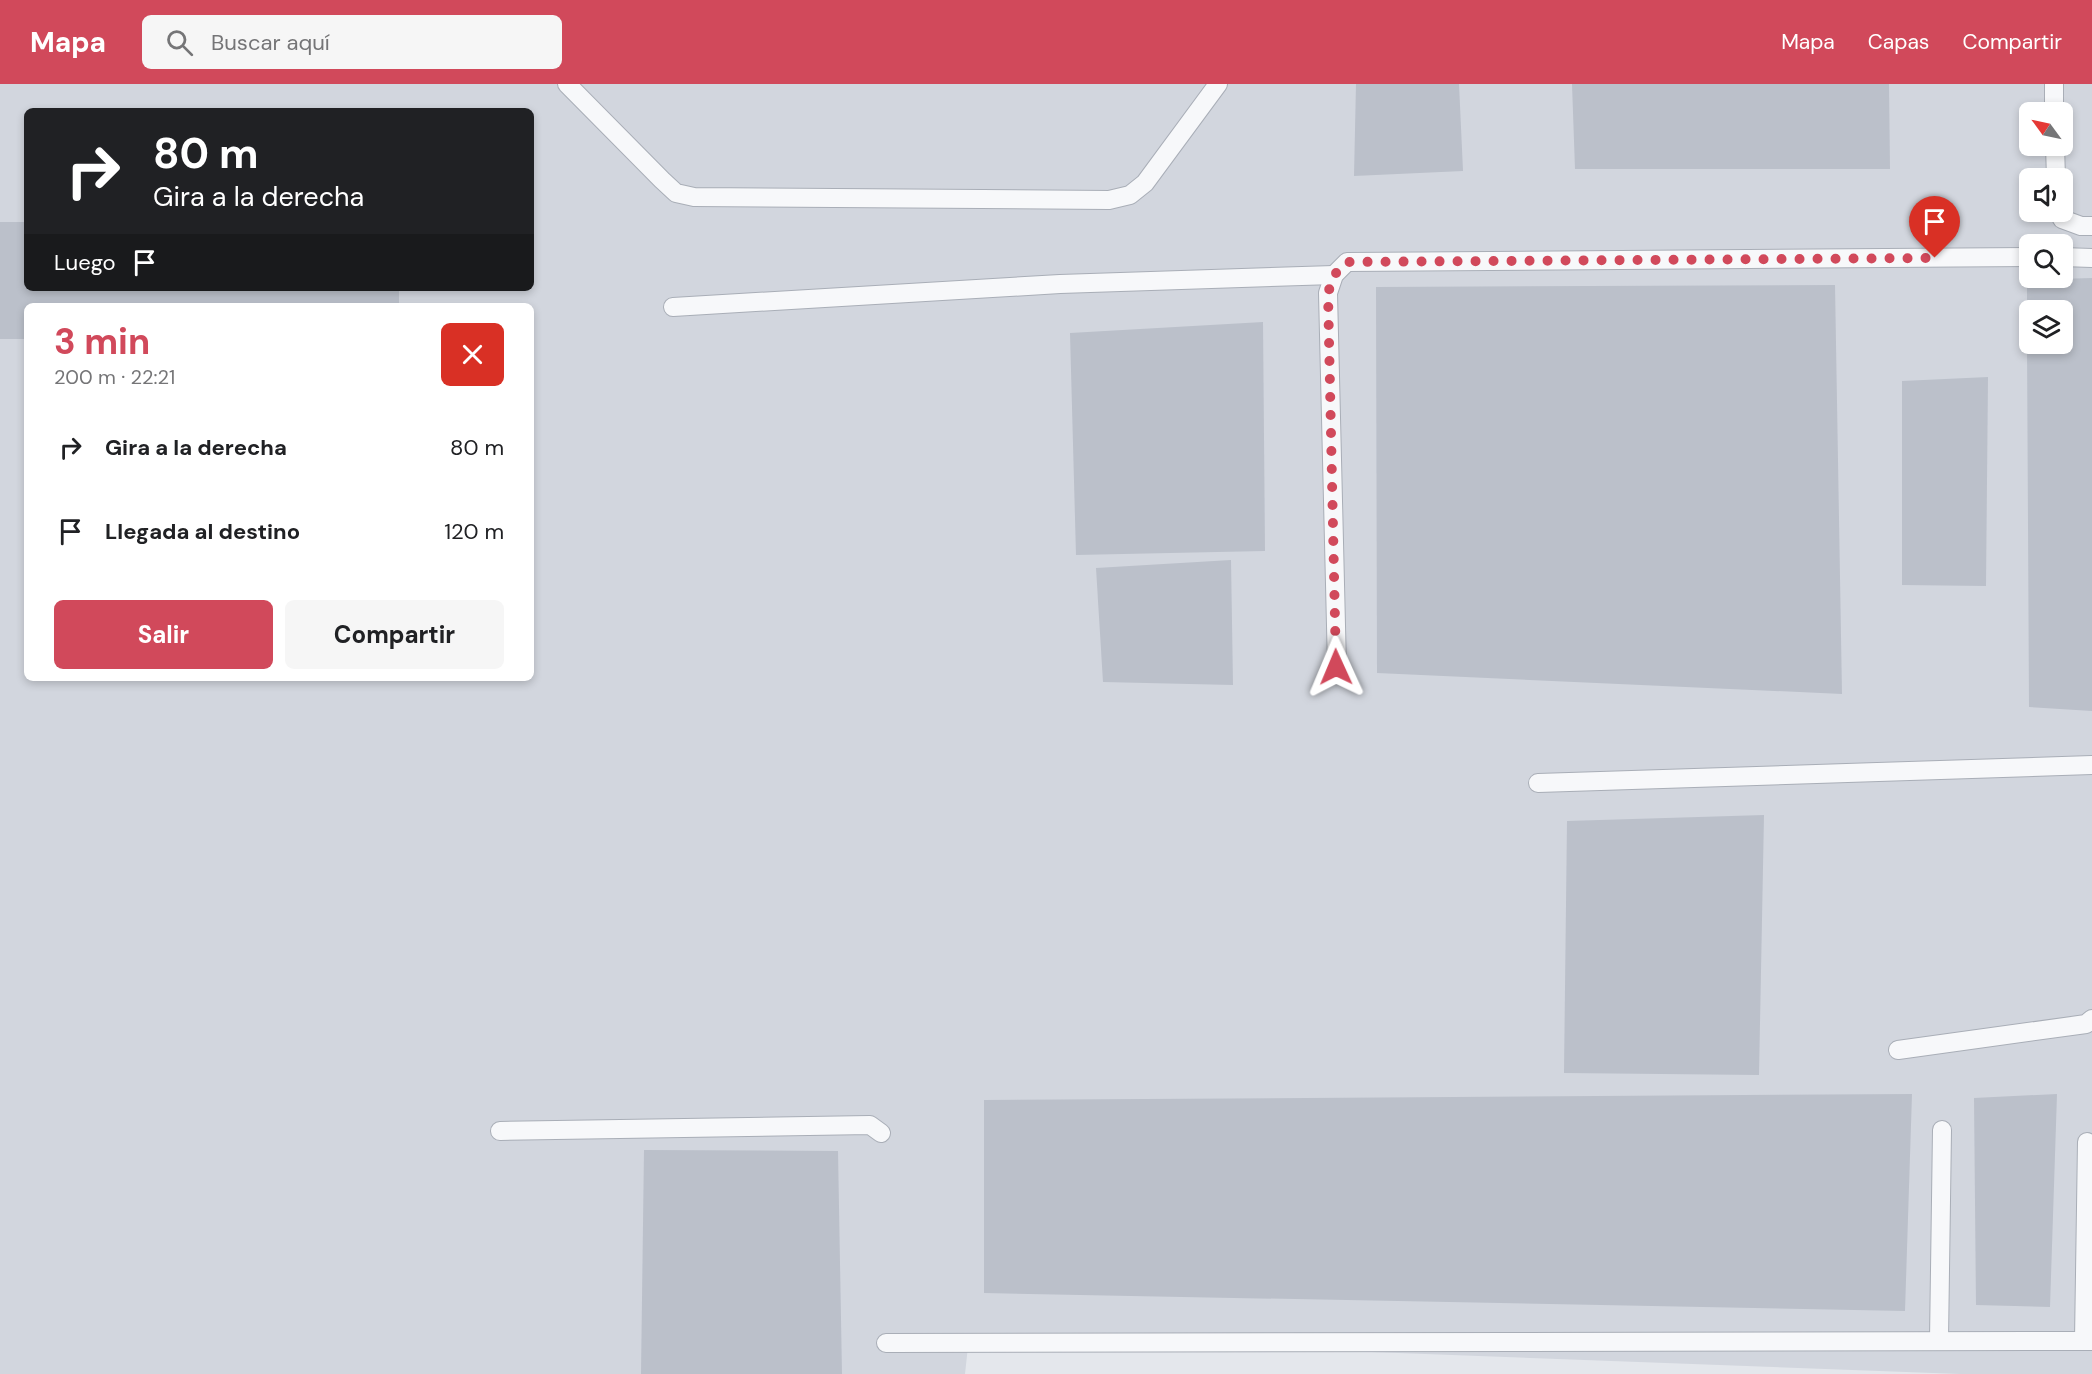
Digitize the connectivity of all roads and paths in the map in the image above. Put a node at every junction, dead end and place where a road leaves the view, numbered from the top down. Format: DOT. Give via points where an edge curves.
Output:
graph roads {
  1 [pos="567,84"];
  2 [pos="1218,84"];
  3 [pos="2054,84"];
  4 [pos="2054,102"];
  5 [pos="2070,222"];
  6 [pos="2092,226"];
  7 [pos="2019,257"];
  8 [pos="2073,257"];
  9 [pos="2092,258"];
  10 [pos="1334,275"];
  11 [pos="673,307"];
  12 [pos="1336,667"];
  13 [pos="2092,765"];
  14 [pos="1538,783"];
  15 [pos="2092,1019"];
  16 [pos="1898,1050"];
  17 [pos="1942,1130"];
  18 [pos="500,1131"];
  19 [pos="880,1133"];
  20 [pos="2087,1142"];
  21 [pos="1939,1340"];
  22 [pos="2088,1340"];
  23 [pos="886,1343"];
  1 -- 2 [label="lane" via="676,193 694,197 1109,200 1130,195 1145,183"];
  3 -- 4 [label="lane"];
  5 -- 6 [label="lane"];
  7 -- 10 [label="lane" via="1347,262"];
  8 -- 9 [label="lane"];
  10 -- 11 [label="lane" via="1060,284"];
  10 -- 12 [label="lane" via="1328,293"];
  13 -- 14 [label="lane"];
  15 -- 16 [label="lane" via="2086,1024"];
  17 -- 21 [label="lane"];
  18 -- 19 [label="lane" via="870,1125"];
  20 -- 22 [label="lane"];
  21 -- 22 [label="lane"];
  21 -- 23 [label="lane"];
}
